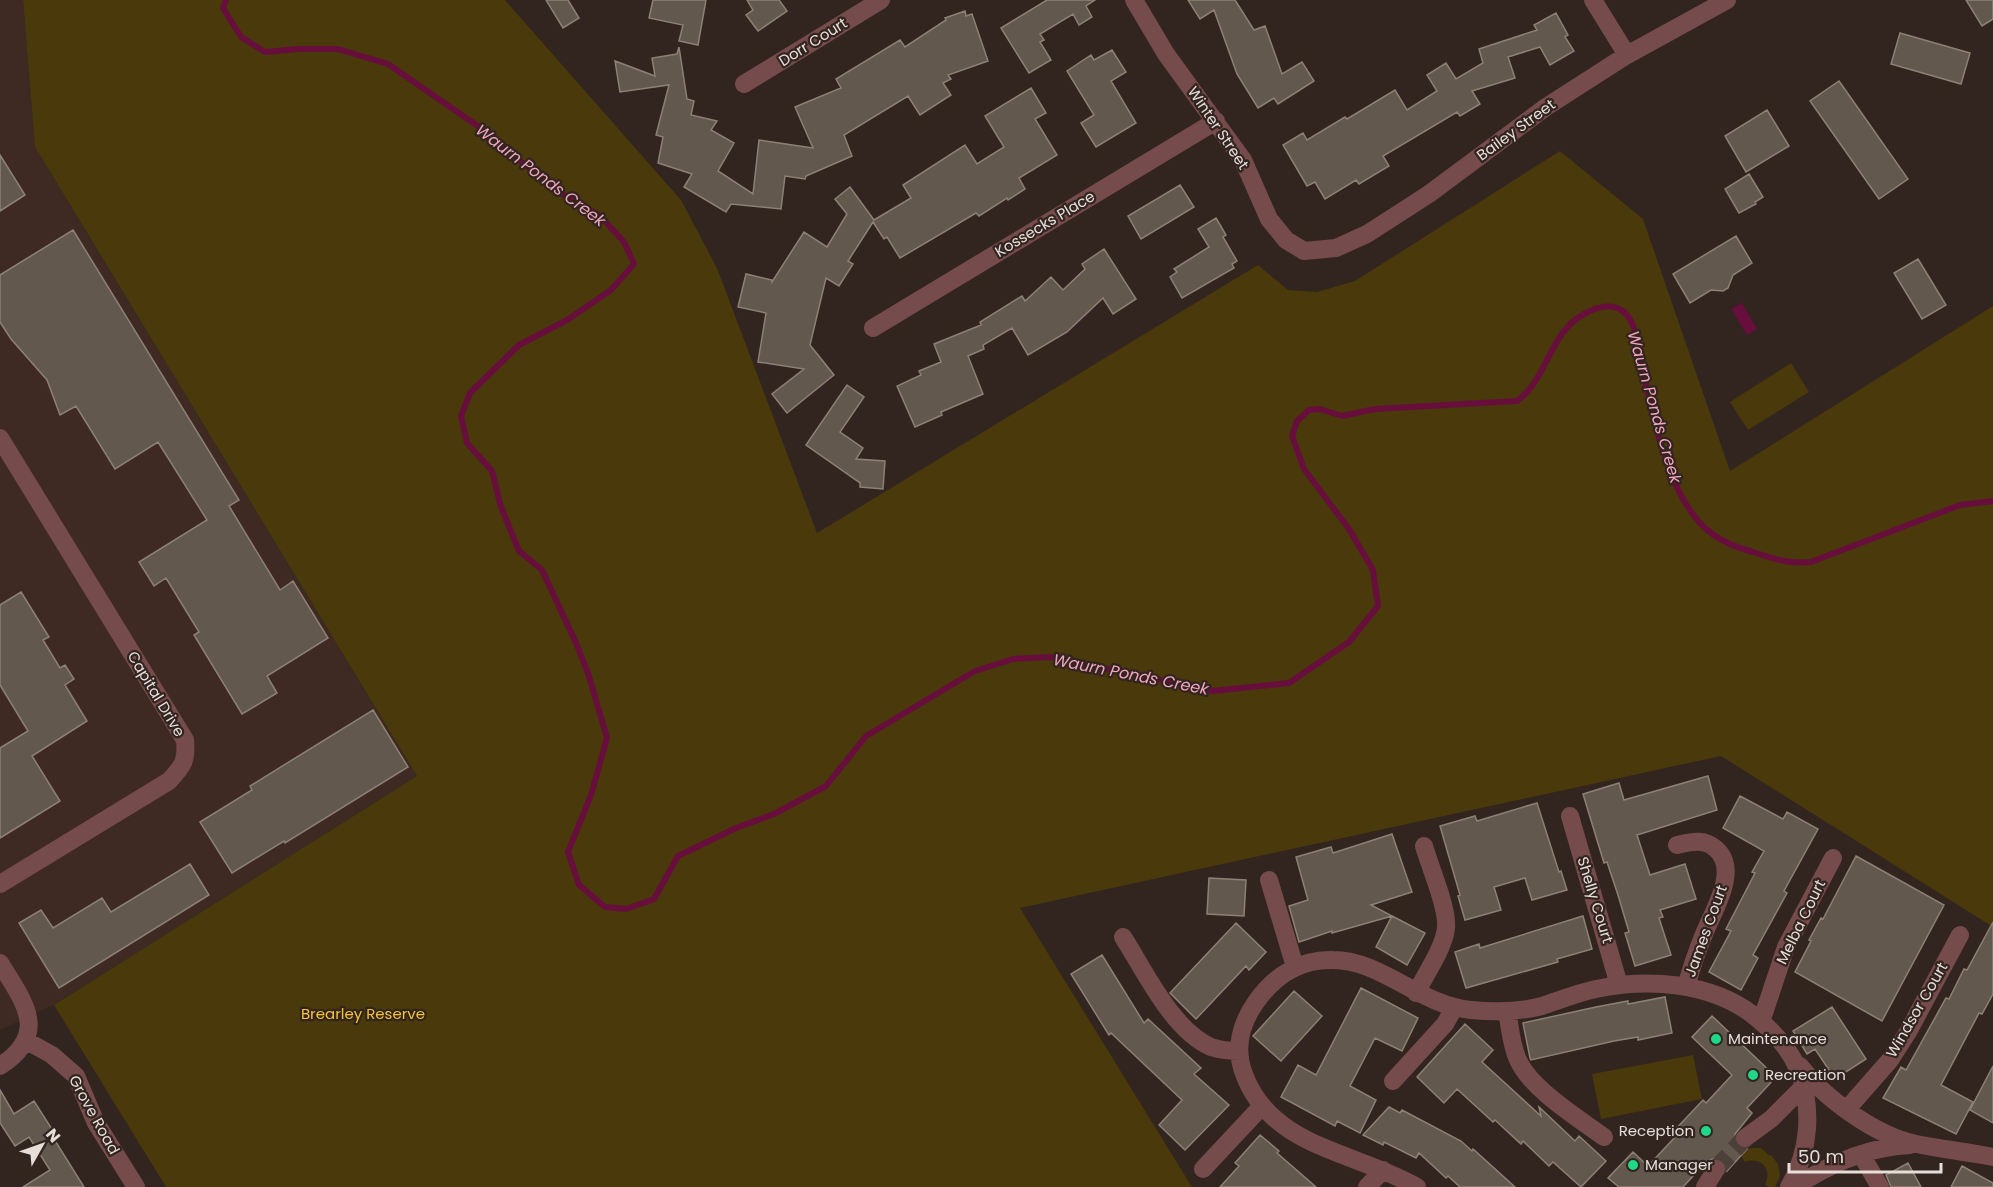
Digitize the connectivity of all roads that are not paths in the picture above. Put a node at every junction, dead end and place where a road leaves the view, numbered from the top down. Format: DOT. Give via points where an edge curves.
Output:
graph roads {
  1 [pos="881,0"];
  2 [pos="1134,0"];
  3 [pos="1593,0"];
  4 [pos="1727,0"];
  5 [pos="1627,55"];
  6 [pos="744,84"];
  7 [pos="1216,121"];
  8 [pos="1304,251"];
  9 [pos="873,328"];
  10 [pos="1,443"];
  11 [pos="1570,816"];
  12 [pos="1677,845"];
  13 [pos="1424,846"];
  14 [pos="1833,858"];
  15 [pos="1269,880"];
  16 [pos="0,884"];
  17 [pos="1959,935"];
  18 [pos="1123,937"];
  19 [pos="0,963"];
  20 [pos="1295,967"];
  21 [pos="1619,985"];
  22 [pos="1686,987"];
  23 [pos="1416,993"];
  24 [pos="1454,1008"];
  25 [pos="1507,1011"];
  26 [pos="1761,1022"];
  27 [pos="25,1040"];
  28 [pos="1239,1051"];
  29 [pos="1790,1053"];
  30 [pos="0,1066"];
  31 [pos="1393,1081"];
  32 [pos="1803,1087"];
  33 [pos="1262,1106"];
  34 [pos="1847,1109"];
  35 [pos="1604,1137"];
  36 [pos="1745,1138"];
  37 [pos="1930,1146"];
  38 [pos="1861,1154"];
  39 [pos="1993,1157"];
  40 [pos="1203,1168"];
  41 [pos="1716,1169"];
  42 [pos="1383,1170"];
  43 [pos="136,1187"];
  44 [pos="1367,1187"];
  45 [pos="1418,1187"];
  46 [pos="1705,1187"];
  47 [pos="1789,1187"];
  48 [pos="1795,1187"];
  49 [pos="1880,1187"];
  1 -- 6 [label="street, Dorr Court"];
  2 -- 7 [label="street, Winter Street" via="1166,54"];
  3 -- 5 [label="street"];
  4 -- 5 [label="street, Bailey Street"];
  5 -- 8 [label="street, Bailey Street" via="1546,107 1429,194 1367,234 1336,248"];
  7 -- 8 [label="street, Winter Street" via="1243,160 1269,219 1286,240"];
  7 -- 9 [label="street, Kossecks Place"];
  10 -- 16 [label="street, Capital Drive" via="185,740 187,755 169,781"];
  11 -- 21 [label="street, Shelly Court"];
  12 -- 22 [label="street, James Court" via="1699,841 1710,844 1723,857 1726,871"];
  13 -- 23 [label="street" via="1446,928"];
  14 -- 26 [label="street, Melba Court" via="1786,947"];
  15 -- 20 [label="street"];
  17 -- 34 [label="street, Windsor Court" via="1890,1060"];
  18 -- 28 [label="street" via="1184,1027 1210,1046"];
  19 -- 27 [label="street" via="28,1009"];
  20 -- 23 [label="street" via="1319,960 1351,961"];
  20 -- 28 [label="street" via="1276,980 1256,1002 1243,1027"];
  21 -- 22 [label="street"];
  21 -- 25 [label="street" via="1530,1009"];
  22 -- 26 [label="street" via="1734,1003"];
  23 -- 24 [label="street"];
  24 -- 25 [label="street"];
  24 -- 31 [label="street" via="1445,1024"];
  25 -- 35 [label="street" via="1515,1053 1524,1072"];
  26 -- 29 [label="street"];
  27 -- 30 [label="street" via="14,1057"];
  27 -- 43 [label="street, Grove Road" via="52,1055 76,1076 96,1123"];
  28 -- 33 [label="street" via="1246,1081"];
  29 -- 32 [label="street"];
  29 -- 34 [label="street" via="1819,1088"];
  32 -- 36 [label="street"];
  32 -- 47 [label="street" via="1808,1131"];
  33 -- 40 [label="street"];
  33 -- 42 [label="street" via="1302,1138"];
  34 -- 37 [label="street" via="1886,1134"];
  37 -- 38 [label="street" via="1901,1146"];
  37 -- 39 [label="street"];
  38 -- 48 [label="street"];
  38 -- 49 [label="street"];
  41 -- 46 [label="street"];
  42 -- 44 [label="street"];
  42 -- 45 [label="street"];
}
